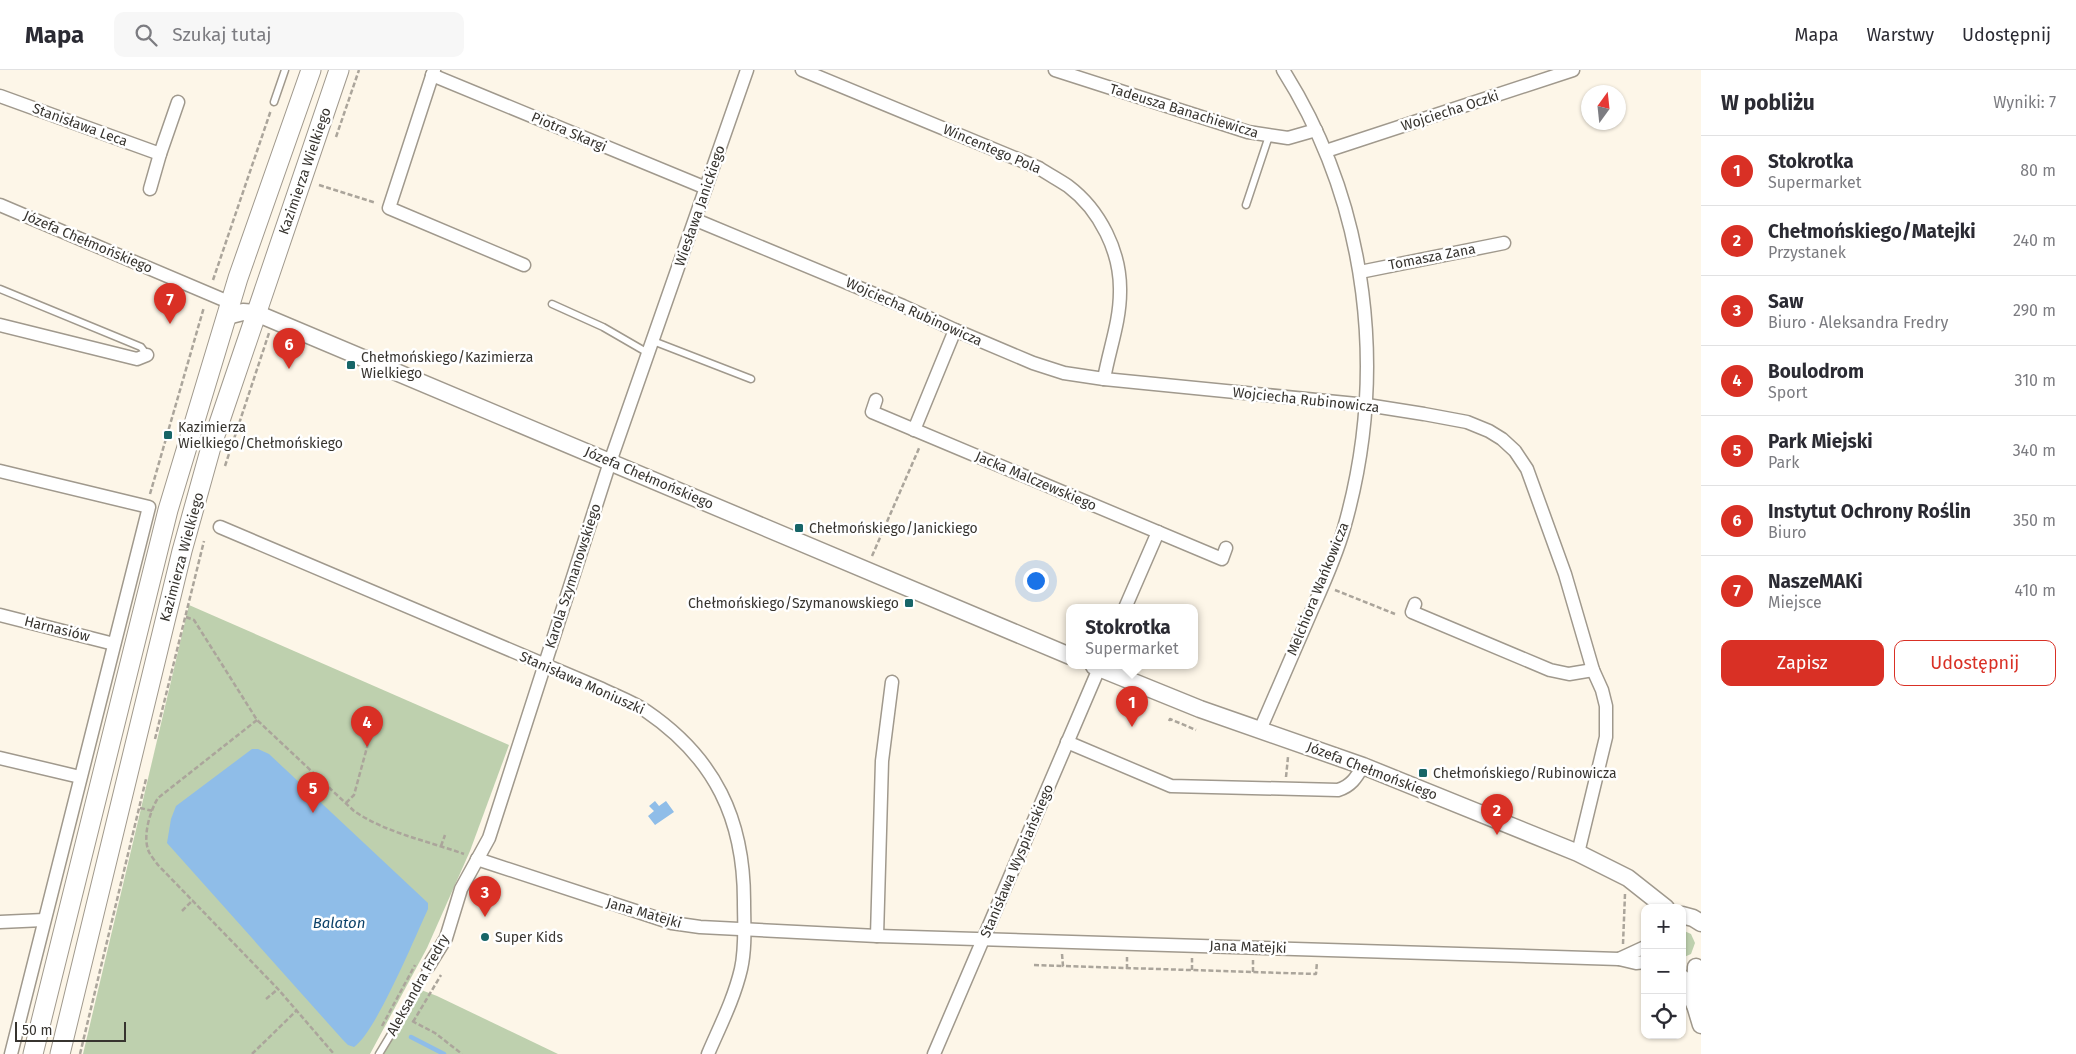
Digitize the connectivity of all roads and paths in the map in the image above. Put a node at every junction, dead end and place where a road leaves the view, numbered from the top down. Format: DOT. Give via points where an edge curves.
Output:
graph roads {
  1 [pos="285,70"];
  2 [pos="311,70"];
  3 [pos="339,70"];
  4 [pos="747,70"];
  5 [pos="802,70"];
  6 [pos="1055,70"];
  7 [pos="1283,70"];
  8 [pos="1573,70"];
  9 [pos="433,72"];
  10 [pos="0,96"];
  11 [pos="178,102"];
  12 [pos="274,102"];
  13 [pos="290,127"];
  14 [pos="1316,130"];
  15 [pos="1269,136"];
  16 [pos="316,137"];
  17 [pos="1326,151"];
  18 [pos="160,154"];
  19 [pos="319,185"];
  20 [pos="706,188"];
  21 [pos="150,189"];
  22 [pos="0,205"];
  23 [pos="380,205"];
  24 [pos="1246,205"];
  25 [pos="696,220"];
  26 [pos="1504,243"];
  27 [pos="524,265"];
  28 [pos="1360,272"];
  29 [pos="211,286"];
  30 [pos="0,289"];
  31 [pos="205,304"];
  32 [pos="552,304"];
  33 [pos="229,309"];
  34 [pos="256,313"];
  35 [pos="0,325"];
  36 [pos="271,329"];
  37 [pos="955,330"];
  38 [pos="651,347"];
  39 [pos="148,355"];
  40 [pos="751,378"];
  41 [pos="1104,379"];
  42 [pos="876,400"];
  43 [pos="1367,405"];
  44 [pos="914,430"];
  45 [pos="922,440"];
  46 [pos="610,462"];
  47 [pos="0,471"];
  48 [pos="222,474"];
  49 [pos="149,508"];
  50 [pos="220,527"];
  51 [pos="1158,532"];
  52 [pos="206,534"];
  53 [pos="1226,548"];
  54 [pos="870,561"];
  55 [pos="1331,588"];
  56 [pos="1127,604"];
  57 [pos="1415,604"];
  58 [pos="1395,614"];
  59 [pos="0,615"];
  60 [pos="186,617"];
  61 [pos="114,644"];
  62 [pos="1066,654"];
  63 [pos="544,665"];
  64 [pos="1097,669"];
  65 [pos="1105,669"];
  66 [pos="1594,670"];
  67 [pos="892,682"];
  68 [pos="374,718"];
  69 [pos="257,720"];
  70 [pos="1169,721"];
  71 [pos="1196,730"];
  72 [pos="1260,730"];
  73 [pos="1067,742"];
  74 [pos="154,745"];
  75 [pos="1288,757"];
  76 [pos="0,758"];
  77 [pos="1363,766"];
  78 [pos="147,773"];
  79 [pos="80,777"];
  80 [pos="1286,781"];
  81 [pos="346,803"];
  82 [pos="139,808"];
  83 [pos="153,812"];
  84 [pos="445,835"];
  85 [pos="441,846"];
  86 [pos="1578,853"];
  87 [pos="478,859"];
  88 [pos="1626,892"];
  89 [pos="1643,892"];
  90 [pos="193,900"];
  91 [pos="1648,904"];
  92 [pos="1660,904"];
  93 [pos="182,911"];
  94 [pos="1686,916"];
  95 [pos="44,920"];
  96 [pos="0,922"];
  97 [pos="1701,923"];
  98 [pos="744,930"];
  99 [pos="877,936"];
  100 [pos="984,939"];
  101 [pos="1623,945"];
  102 [pos="1641,949"];
  103 [pos="1061,950"];
  104 [pos="1128,953"];
  105 [pos="1192,954"];
  106 [pos="1253,956"];
  107 [pos="419,957"];
  108 [pos="1618,959"];
  109 [pos="1641,962"];
  110 [pos="1034,965"];
  111 [pos="1317,965"];
  112 [pos="1063,966"];
  113 [pos="428,967"];
  114 [pos="1693,967"];
  115 [pos="1127,969"];
  116 [pos="1192,970"];
  117 [pos="1253,972"];
  118 [pos="441,975"];
  119 [pos="1686,986"];
  120 [pos="278,988"];
  121 [pos="266,999"];
  122 [pos="1695,1005"];
  123 [pos="44,1009"];
  124 [pos="296,1011"];
  125 [pos="69,1015"];
  126 [pos="402,1016"];
  127 [pos="413,1022"];
  128 [pos="1701,1025"];
  129 [pos="381,1028"];
  130 [pos="11,1054"];
  131 [pos="33,1054"];
  132 [pos="60,1054"];
  133 [pos="80,1054"];
  134 [pos="252,1054"];
  135 [pos="334,1054"];
  136 [pos="378,1054"];
  137 [pos="462,1054"];
  138 [pos="708,1054"];
  139 [pos="934,1054"];
  1 -- 12 [label="lane"];
  2 -- 13 [label="main road, Kazimierza Wielkiego"];
  3 -- 16 [label="main road, Kazimierza Wielkiego"];
  4 -- 20 [label="street, Wiesława Janickiego"];
  5 -- 41 [label="street, Wincentego Pola" via="1039,168 1069,187 1092,209 1104,227 1116,259 1120,292"];
  6 -- 15 [label="street, Tadeusza Banachiewicza" via="1178,111"];
  7 -- 14 [label="street, Melchiora Wańkowicza"];
  8 -- 17 [label="street, Wojciecha Oczki"];
  9 -- 20 [label="street, Piotra Skargi"];
  9 -- 27 [label="street" via="389,208"];
  10 -- 18 [label="street, Stanisława Leca"];
  11 -- 18 [label="street"];
  12 -- 29 [label="path"];
  13 -- 16 [label="main road"];
  13 -- 33 [label="main road, Kazimierza Wielkiego"];
  14 -- 15 [label="street, Tadeusza Banachiewicza" via="1288,138"];
  14 -- 17 [label="street, Melchiora Wańkowicza"];
  15 -- 24 [label="lane"];
  16 -- 34 [label="main road, Kazimierza Wielkiego"];
  17 -- 28 [label="street, Melchiora Wańkowicza" via="1345,207"];
  18 -- 21 [label="street"];
  19 -- 23 [label="path"];
  20 -- 25 [label="street, Wiesława Janickiego"];
  22 -- 33 [label="street, Józefa Chełmońskiego"];
  25 -- 37 [label="street, Wojciecha Rubinowicza"];
  25 -- 38 [label="street, Wiesława Janickiego"];
  26 -- 28 [label="street, Tomasza Zana"];
  28 -- 43 [label="street, Melchiora Wańkowicza" via="1366,322"];
  30 -- 39 [label="lane" via="141,347"];
  31 -- 49 [label="path" via="153,479"];
  32 -- 38 [label="lane"];
  33 -- 34 [label="street, Józefa Chełmońskiego"];
  33 -- 123 [label="main road, Kazimierza Wielkiego" via="168,510"];
  34 -- 46 [label="street, Józefa Chełmońskiego"];
  34 -- 125 [label="main road, Kazimierza Wielkiego" via="211,447 182,551"];
  35 -- 39 [label="street" via="137,359"];
  36 -- 48 [label="path"];
  37 -- 41 [label="street, Wojciecha Rubinowicza" via="1033,363"];
  37 -- 44 [label="street"];
  38 -- 40 [label="lane"];
  38 -- 46 [label="street, Wiesława Janickiego"];
  41 -- 43 [label="street, Wojciecha Rubinowicza"];
  42 -- 44 [label="street, Jacka Malczewskiego" via="872,412"];
  43 -- 66 [label="street, Wojciecha Rubinowicza" via="1467,422 1489,431 1516,451 1527,469 1565,574"];
  43 -- 72 [label="street, Melchiora Wańkowicza" via="1358,474 1344,530"];
  44 -- 51 [label="street, Jacka Malczewskiego"];
  45 -- 54 [label="path"];
  46 -- 62 [label="street, Józefa Chełmońskiego"];
  46 -- 63 [label="street, Karola Szymanowskiego"];
  47 -- 49 [label="street"];
  49 -- 61 [label="street"];
  50 -- 63 [label="street, Stanisława Moniuszki"];
  51 -- 53 [label="street, Jacka Malczewskiego" via="1222,558"];
  51 -- 56 [label="street"];
  52 -- 60 [label="path"];
  55 -- 58 [label="path"];
  57 -- 66 [label="street" via="1412,612 1550,670 1569,674"];
  59 -- 61 [label="street, Harnasiów"];
  60 -- 69 [label="path" via="194,620"];
  60 -- 74 [label="path"];
  61 -- 79 [label="street"];
  63 -- 87 [label="street, Karola Szymanowskiego" via="489,838"];
  63 -- 98 [label="street, Stanisława Moniuszki" via="645,710 674,732 698,757 720,790 733,819 744,870"];
  64 -- 73 [label="street, Stanisława Wyspiańskiego"];
  65 -- 72 [label="street, Józefa Chełmońskiego"];
  66 -- 86 [label="street, Wojciecha Rubinowicza" via="1606,706 1607,728"];
  67 -- 99 [label="street" via="882,761"];
  68 -- 81 [label="path" via="354,795"];
  69 -- 81 [label="path"];
  69 -- 83 [label="path" via="163,793 154,804"];
  70 -- 71 [label="path"];
  72 -- 77 [label="street, Józefa Chełmońskiego"];
  73 -- 77 [label="street" via="1171,786 1338,790 1356,779"];
  73 -- 100 [label="street, Stanisława Wyspiańskiego"];
  75 -- 80 [label="path"];
  76 -- 79 [label="street"];
  77 -- 86 [label="street, Józefa Chełmońskiego"];
  78 -- 82 [label="path"];
  79 -- 95 [label="street"];
  81 -- 85 [label="path" via="368,820"];
  82 -- 83 [label="path"];
  82 -- 133 [label="path"];
  83 -- 90 [label="path" via="146,838 149,851 158,865"];
  84 -- 85 [label="path"];
  85 -- 87 [label="path"];
  86 -- 89 [label="street, Józefa Chełmońskiego" via="1628,878"];
  87 -- 98 [label="street, Jana Matejki" via="672,923"];
  87 -- 113 [label="street, Aleksandra Fredry" via="462,889 446,938"];
  88 -- 101 [label="path"];
  89 -- 91 [label="street, Józefa Chełmońskiego"];
  89 -- 92 [label="street, Józefa Chełmońskiego"];
  90 -- 93 [label="path"];
  90 -- 120 [label="path"];
  94 -- 97 [label="street"];
  95 -- 96 [label="street"];
  95 -- 130 [label="street"];
  98 -- 99 [label="street, Jana Matejki"];
  98 -- 138 [label="street, Stanisława Moniuszki" via="742,967 735,992"];
  99 -- 100 [label="street, Jana Matejki"];
  100 -- 108 [label="street, Jana Matejki"];
  100 -- 139 [label="street, Stanisława Wyspiańskiego"];
  102 -- 108 [label="street, Jana Matejki"];
  103 -- 112 [label="path"];
  104 -- 115 [label="path"];
  105 -- 116 [label="path"];
  106 -- 117 [label="path"];
  107 -- 129 [label="path"];
  108 -- 109 [label="street, Jana Matejki"];
  110 -- 112 [label="path"];
  111 -- 117 [label="path" via="1316,974"];
  112 -- 115 [label="path"];
  113 -- 126 [label="lane, Aleksandra Fredry"];
  114 -- 122 [label="street"];
  115 -- 116 [label="path"];
  116 -- 117 [label="path"];
  118 -- 127 [label="path"];
  119 -- 122 [label="street"];
  120 -- 121 [label="path"];
  120 -- 124 [label="path"];
  122 -- 128 [label="street"];
  123 -- 125 [label="main road" via="49,1017 57,1020"];
  123 -- 131 [label="main road, Kazimierza Wielkiego"];
  124 -- 134 [label="path"];
  124 -- 135 [label="path"];
  125 -- 132 [label="main road, Kazimierza Wielkiego"];
  126 -- 127 [label="path"];
  126 -- 136 [label="lane, Aleksandra Fredry"];
  127 -- 137 [label="path" via="435,1033"];
}
